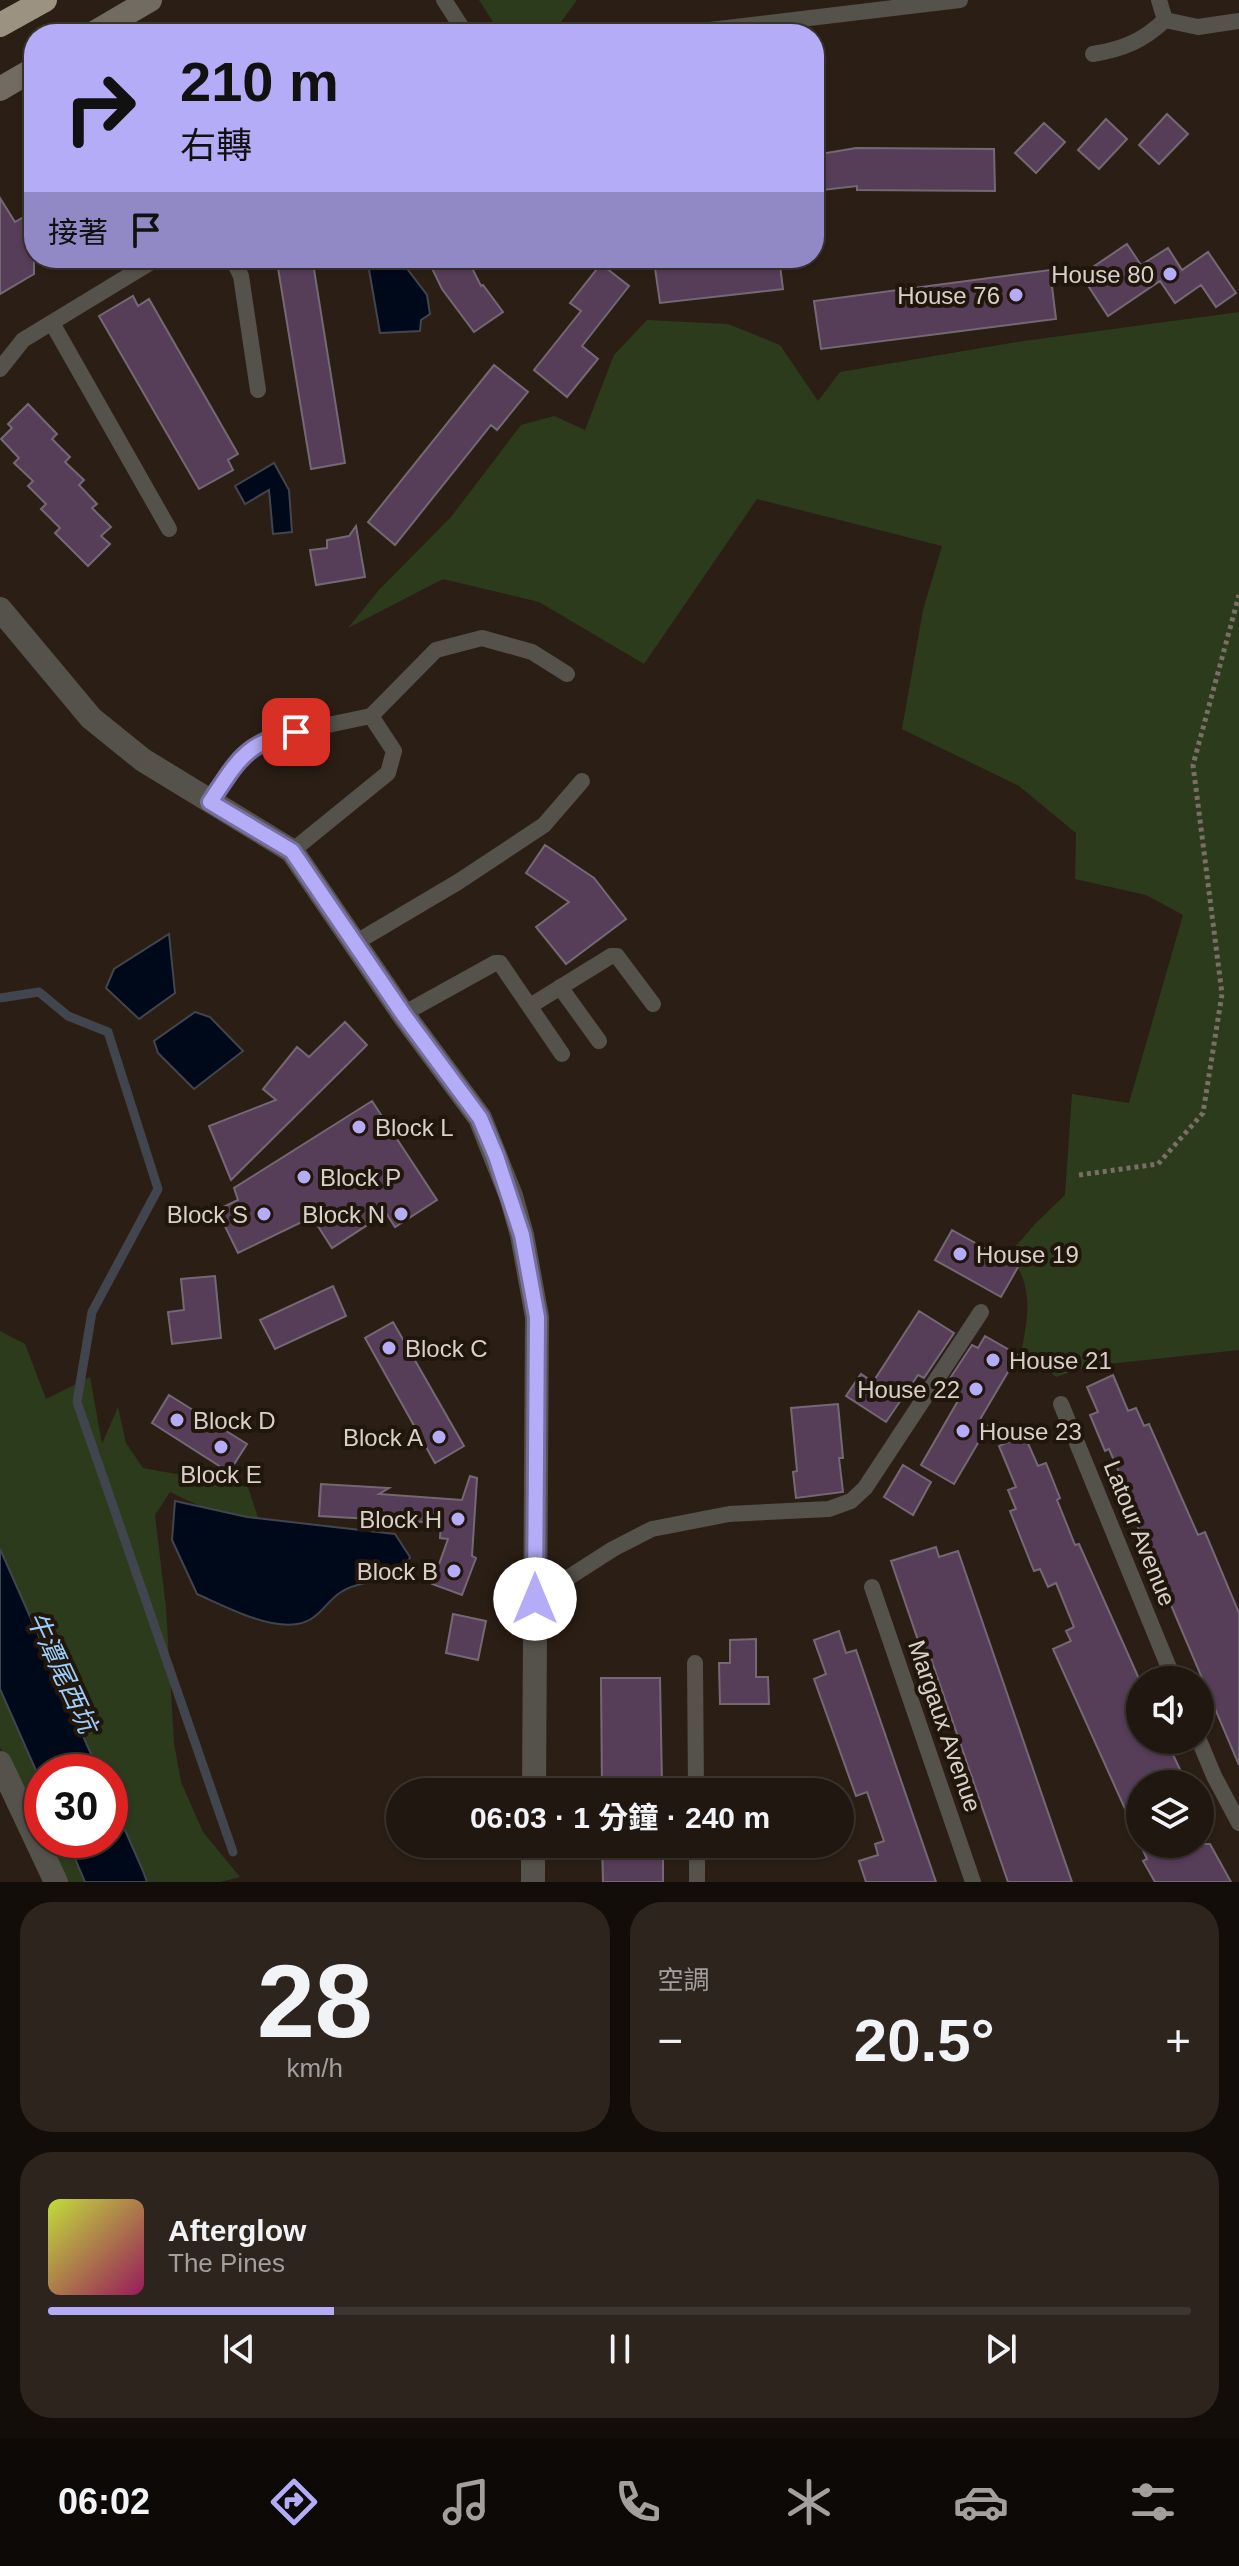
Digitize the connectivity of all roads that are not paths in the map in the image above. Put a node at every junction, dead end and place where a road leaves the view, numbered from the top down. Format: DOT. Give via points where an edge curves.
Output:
graph roads {
  1 [pos="45,0"];
  2 [pos="150,0"];
  3 [pos="444,0"];
  4 [pos="960,0"];
  5 [pos="1159,0"];
  6 [pos="1165,20"];
  7 [pos="1239,21"];
  8 [pos="109,24"];
  9 [pos="460,24"];
  10 [pos="760,24"];
  11 [pos="0,25"];
  12 [pos="1093,54"];
  13 [pos="24,75"];
  14 [pos="0,89"];
  15 [pos="142,268"];
  16 [pos="237,268"];
  17 [pos="52,323"];
  18 [pos="0,369"];
  19 [pos="258,390"];
  20 [pos="169,529"];
  21 [pos="0,609"];
  22 [pos="567,674"];
  23 [pos="371,716"];
  24 [pos="582,781"];
  25 [pos="210,802"];
  26 [pos="292,851"];
  27 [pos="355,943"];
  28 [pos="560,987"];
  29 [pos="653,1004"];
  30 [pos="530,1006"];
  31 [pos="403,1014"];
  32 [pos="599,1041"];
  33 [pos="562,1054"];
  34 [pos="981,1312"];
  35 [pos="1061,1404"];
  36 [pos="872,1587"];
  37 [pos="535,1599"];
  38 [pos="695,1663"];
  39 [pos="1168,1666"];
  40 [pos="1205,1754"];
  41 [pos="0,1763"];
  42 [pos="534,1778"];
  43 [pos="696,1778"];
  44 [pos="1239,1823"];
  45 [pos="533,1858"];
  46 [pos="697,1858"];
  47 [pos="56,1882"];
  48 [pos="533,1882"];
  49 [pos="697,1882"];
  50 [pos="973,1882"];
  1 -- 11 [label="highway"];
  2 -- 8 [label="street"];
  3 -- 9 [label="lane"];
  4 -- 10 [label="lane"];
  5 -- 6 [label="lane"];
  6 -- 7 [label="lane" via="1198,27"];
  6 -- 12 [label="lane" via="1138,42"];
  13 -- 14 [label="street"];
  15 -- 17 [label="lane"];
  16 -- 19 [label="lane"];
  17 -- 18 [label="lane" via="23,340"];
  17 -- 20 [label="lane"];
  21 -- 25 [label="street" via="91,718 143,760"];
  22 -- 23 [label="lane" via="532,652 482,638 436,650"];
  23 -- 25 [label="lane" via="270,737 240,757"];
  23 -- 26 [label="lane" via="394,751 388,773"];
  24 -- 27 [label="lane" via="544,825"];
  25 -- 26 [label="street"];
  26 -- 27 [label="street"];
  27 -- 31 [label="street"];
  28 -- 29 [label="lane" via="617,956"];
  28 -- 30 [label="lane"];
  28 -- 32 [label="lane"];
  30 -- 31 [label="lane" via="504,967 495,963"];
  30 -- 33 [label="lane"];
  31 -- 37 [label="street" via="480,1118 522,1235 537,1317"];
  34 -- 37 [label="lane" via="865,1488 851,1501 829,1509 729,1514 652,1529"];
  35 -- 39 [label="lane, Latour Avenue"];
  36 -- 50 [label="lane, Margaux Avenue"];
  37 -- 42 [label="street"];
  38 -- 43 [label="lane"];
  40 -- 44 [label="lane"];
  41 -- 47 [label="street"];
  45 -- 48 [label="street"];
  46 -- 49 [label="lane"];
}
